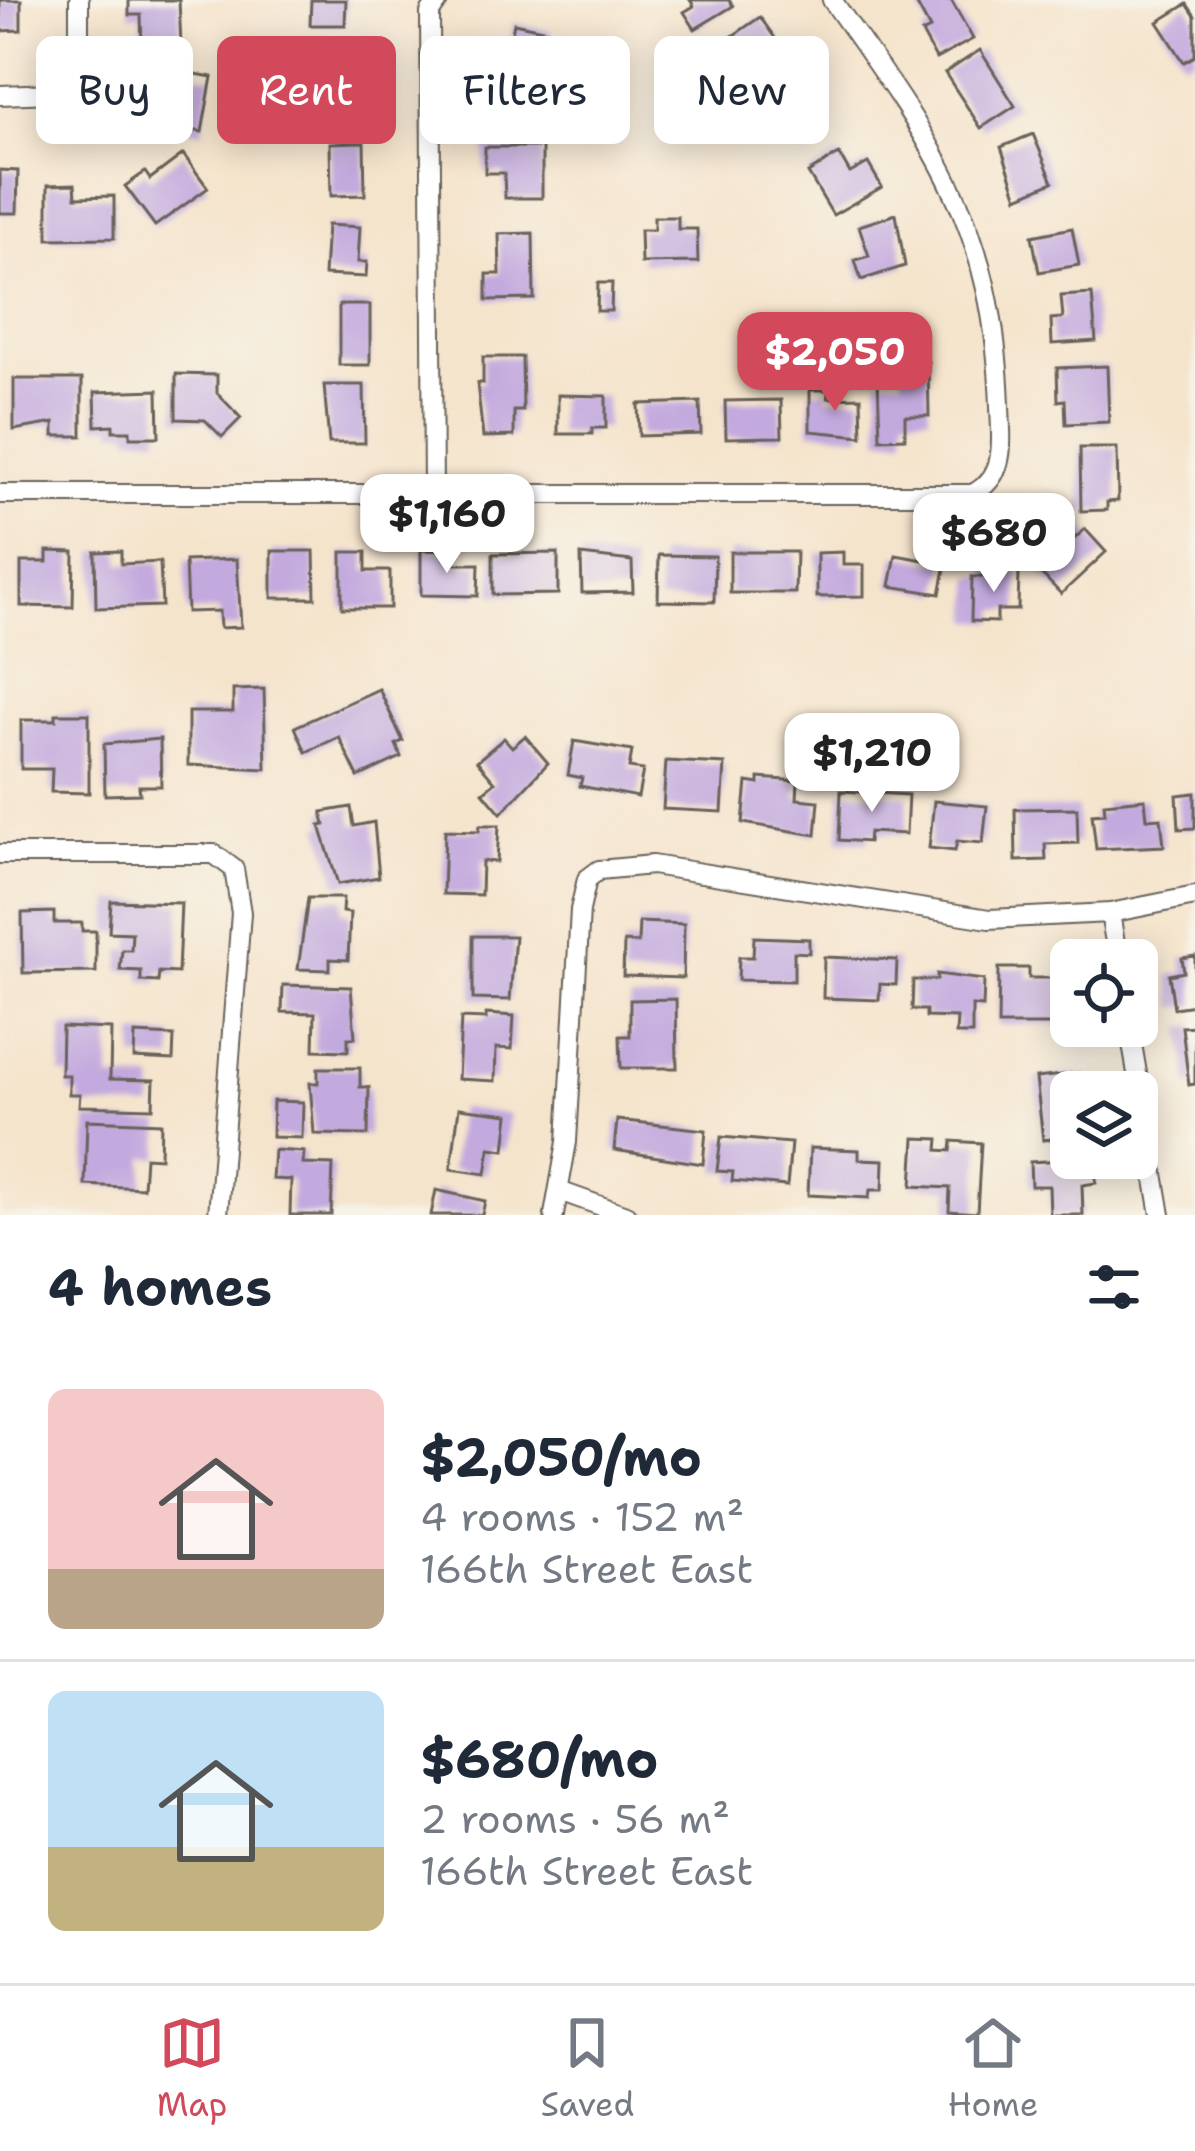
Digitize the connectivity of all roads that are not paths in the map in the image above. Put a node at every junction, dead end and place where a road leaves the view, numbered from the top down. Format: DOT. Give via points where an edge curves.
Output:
graph roads {
  1 [pos="79,0"];
  2 [pos="832,0"];
  3 [pos="434,7"];
  4 [pos="0,95"];
  5 [pos="433,493"];
  6 [pos="0,494"];
  7 [pos="0,854"];
  8 [pos="1195,896"];
  9 [pos="1110,913"];
  10 [pos="1114,939"];
  11 [pos="1133,1047"];
  12 [pos="562,1192"];
  13 [pos="218,1215"];
  14 [pos="554,1215"];
  15 [pos="626,1215"];
  16 [pos="1161,1215"];
  1 -- 4 [label="street" via="79,76 54,93"];
  2 -- 5 [label="street" via="921,126 974,235 998,336 1002,457 993,478 972,494"];
  3 -- 5 [label="street"];
  5 -- 6 [label="street"];
  7 -- 13 [label="street" via="214,854 234,869 242,913"];
  8 -- 9 [label="street"];
  9 -- 10 [label="street"];
  9 -- 12 [label="street" via="989,919 684,868 599,870 587,879 580,910"];
  11 -- 16 [label="street"];
  12 -- 14 [label="street"];
  12 -- 15 [label="street"];
}
